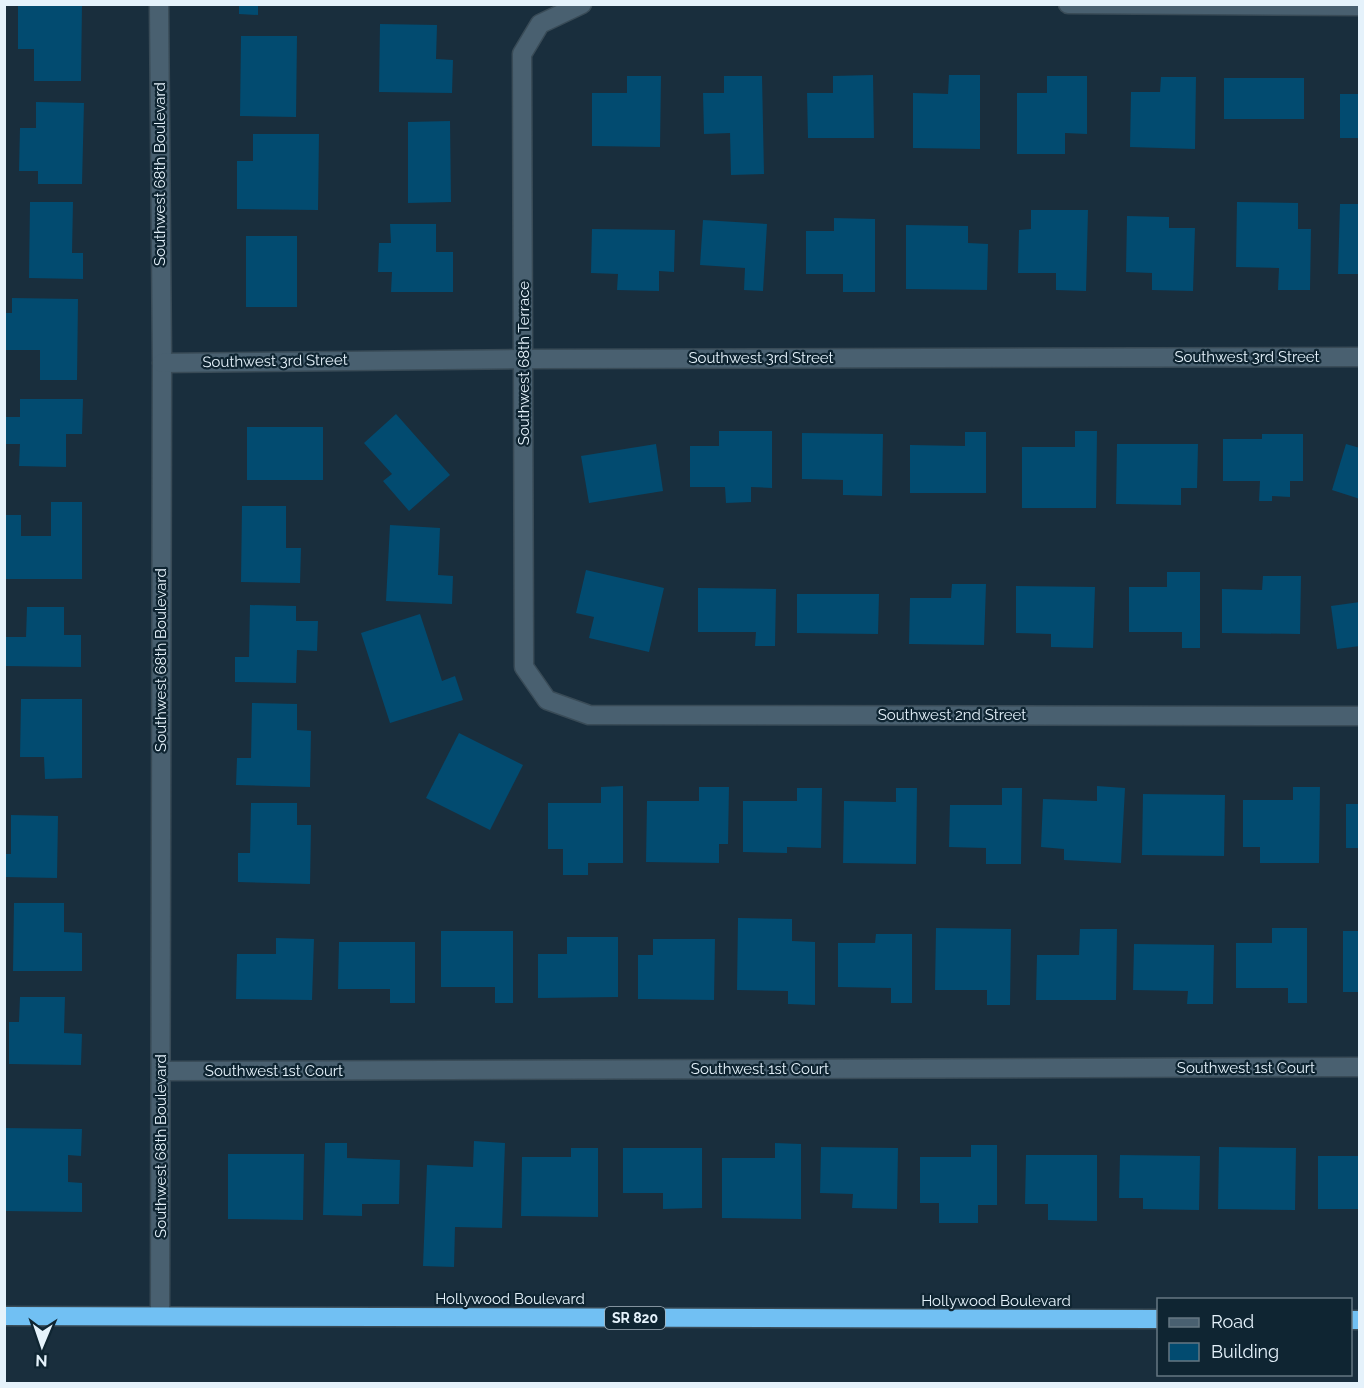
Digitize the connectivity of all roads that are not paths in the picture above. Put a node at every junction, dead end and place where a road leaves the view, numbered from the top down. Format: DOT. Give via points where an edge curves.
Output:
graph roads {
  1 [pos="159,4"];
  2 [pos="582,4"];
  3 [pos="1068,4"];
  4 [pos="1359,6"];
  5 [pos="1359,357"];
  6 [pos="524,359"];
  7 [pos="162,363"];
  8 [pos="547,700"];
  9 [pos="1359,716"];
  10 [pos="1359,1067"];
  11 [pos="161,1071"];
  12 [pos="4,1316"];
  13 [pos="160,1316"];
  14 [pos="1157,1319"];
  1 -- 7 [label="street, Southwest 68th Boulevard"];
  2 -- 6 [label="street, Southwest 68th Terrace" via="540,24 522,54"];
  3 -- 4 [label="street"];
  5 -- 6 [label="street, Southwest 3rd Street"];
  6 -- 7 [label="street, Southwest 3rd Street"];
  6 -- 8 [label="street, Southwest 68th Terrace" via="524,667"];
  7 -- 11 [label="street, Southwest 68th Boulevard"];
  8 -- 9 [label="street, Southwest 2nd Street" via="588,715"];
  10 -- 11 [label="street, Southwest 1st Court"];
  11 -- 13 [label="street, Southwest 68th Boulevard"];
  12 -- 13 [label="highway, Hollywood Boulevard / SR 820"];
  13 -- 14 [label="highway, Hollywood Boulevard / SR 820"];
}
